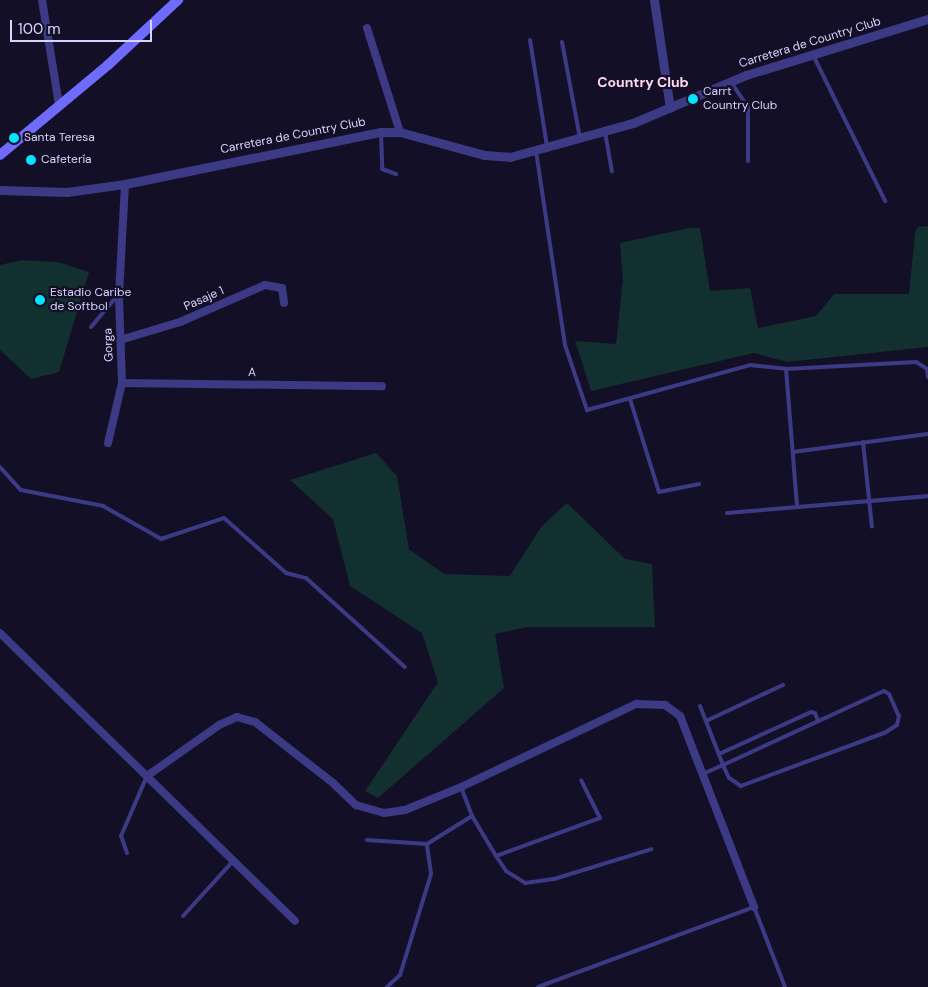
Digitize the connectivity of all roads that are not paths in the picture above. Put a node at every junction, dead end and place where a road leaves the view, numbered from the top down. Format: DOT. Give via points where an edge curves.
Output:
graph roads {
  1 [pos="42,0"];
  2 [pos="654,0"];
  3 [pos="175,1"];
  4 [pos="928,19"];
  5 [pos="367,28"];
  6 [pos="530,40"];
  7 [pos="562,42"];
  8 [pos="813,55"];
  9 [pos="731,82"];
  10 [pos="59,105"];
  11 [pos="670,108"];
  12 [pos="381,132"];
  13 [pos="400,132"];
  14 [pos="605,132"];
  15 [pos="580,139"];
  16 [pos="548,148"];
  17 [pos="536,151"];
  18 [pos="0,155"];
  19 [pos="748,161"];
  20 [pos="612,171"];
  21 [pos="396,174"];
  22 [pos="125,184"];
  23 [pos="0,190"];
  24 [pos="885,201"];
  25 [pos="118,295"];
  26 [pos="284,303"];
  27 [pos="91,327"];
  28 [pos="120,340"];
  29 [pos="786,369"];
  30 [pos="928,377"];
  31 [pos="122,383"];
  32 [pos="382,386"];
  33 [pos="630,399"];
  34 [pos="928,434"];
  35 [pos="862,442"];
  36 [pos="108,443"];
  37 [pos="793,452"];
  38 [pos="0,466"];
  39 [pos="699,484"];
  40 [pos="928,496"];
  41 [pos="869,501"];
  42 [pos="797,506"];
  43 [pos="727,513"];
  44 [pos="872,527"];
  45 [pos="0,633"];
  46 [pos="405,667"];
  47 [pos="783,685"];
  48 [pos="700,706"];
  49 [pos="706,720"];
  50 [pos="818,721"];
  51 [pos="719,754"];
  52 [pos="723,765"];
  53 [pos="703,774"];
  54 [pos="147,776"];
  55 [pos="581,780"];
  56 [pos="461,787"];
  57 [pos="472,816"];
  58 [pos="367,840"];
  59 [pos="427,844"];
  60 [pos="652,849"];
  61 [pos="127,854"];
  62 [pos="496,856"];
  63 [pos="234,860"];
  64 [pos="754,907"];
  65 [pos="183,916"];
  66 [pos="295,921"];
  67 [pos="388,987"];
  68 [pos="538,987"];
  69 [pos="785,987"];
  1 -- 10 [label="street"];
  2 -- 11 [label="street"];
  3 -- 10 [label="main road"];
  4 -- 8 [label="street, Carretera de Country Club"];
  5 -- 13 [label="street"];
  6 -- 16 [label="lane"];
  7 -- 15 [label="lane"];
  8 -- 9 [label="street, Carretera de Country Club"];
  8 -- 24 [label="lane"];
  9 -- 11 [label="street, Carretera de Country Club"];
  9 -- 19 [label="lane" via="748,107"];
  10 -- 18 [label="main road"];
  11 -- 14 [label="street, Carretera de Country Club"];
  12 -- 13 [label="street, Carretera de Country Club"];
  12 -- 21 [label="lane" via="382,169"];
  12 -- 22 [label="street, Carretera de Country Club"];
  13 -- 17 [label="street, Carretera de Country Club" via="484,155 510,156"];
  14 -- 15 [label="street, Carretera de Country Club"];
  14 -- 20 [label="lane"];
  15 -- 16 [label="street, Carretera de Country Club"];
  16 -- 17 [label="street, Carretera de Country Club"];
  17 -- 33 [label="lane" via="565,345 587,410"];
  22 -- 23 [label="street, Carretera de Country Club" via="67,192"];
  22 -- 25 [label="street, Gorga"];
  25 -- 27 [label="lane"];
  25 -- 28 [label="street, Gorga"];
  26 -- 28 [label="street, Pasaje 1" via="282,288 265,285 180,322"];
  28 -- 31 [label="street, Gorga"];
  29 -- 30 [label="lane" via="916,362 927,369"];
  29 -- 33 [label="lane" via="750,365"];
  29 -- 37 [label="lane"];
  31 -- 32 [label="street, A"];
  31 -- 36 [label="street, Gorga"];
  33 -- 39 [label="lane" via="659,492"];
  34 -- 35 [label="lane"];
  35 -- 37 [label="lane"];
  35 -- 41 [label="lane"];
  37 -- 42 [label="lane"];
  38 -- 46 [label="lane" via="21,490 103,506 161,539 224,518 286,573 306,578"];
  40 -- 41 [label="lane"];
  41 -- 42 [label="lane"];
  41 -- 44 [label="lane"];
  42 -- 43 [label="lane"];
  45 -- 54 [label="street"];
  47 -- 49 [label="lane"];
  48 -- 49 [label="lane"];
  49 -- 51 [label="lane"];
  50 -- 51 [label="lane" via="816,713 811,712"];
  50 -- 52 [label="lane"];
  50 -- 52 [label="lane" via="884,691 889,694 899,716 897,725 884,733 741,786 729,778"];
  51 -- 52 [label="lane"];
  52 -- 53 [label="lane"];
  53 -- 56 [label="street" via="680,716 671,706 653,702 636,704"];
  53 -- 64 [label="street"];
  54 -- 56 [label="street" via="219,725 237,717 255,722 333,782 356,805 368,809 384,814 405,810"];
  54 -- 61 [label="lane" via="121,836"];
  54 -- 63 [label="street"];
  55 -- 62 [label="lane" via="600,818"];
  56 -- 57 [label="lane"];
  57 -- 59 [label="lane"];
  57 -- 62 [label="lane"];
  58 -- 59 [label="lane"];
  59 -- 67 [label="lane" via="431,874 400,975"];
  60 -- 62 [label="lane" via="554,879 525,883 506,871"];
  63 -- 65 [label="lane"];
  63 -- 66 [label="street"];
  64 -- 68 [label="lane"];
  64 -- 69 [label="lane"];
}
